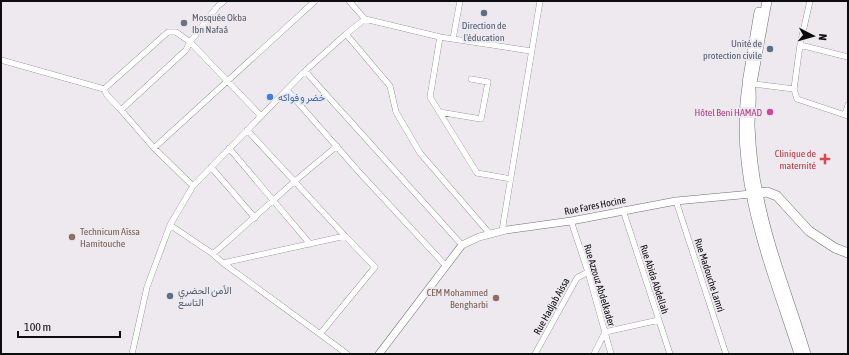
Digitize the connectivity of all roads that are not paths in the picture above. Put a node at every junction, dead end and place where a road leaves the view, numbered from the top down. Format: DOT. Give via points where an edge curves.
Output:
graph roads {
  1 [pos="224,1"];
  2 [pos="315,1"];
  3 [pos="349,1"];
  4 [pos="460,1"];
  5 [pos="540,1"];
  6 [pos="761,1"];
  7 [pos="767,1"];
  8 [pos="810,1"];
  9 [pos="365,19"];
  10 [pos="346,34"];
  11 [pos="440,37"];
  12 [pos="453,39"];
  13 [pos="190,42"];
  14 [pos="800,45"];
  15 [pos="531,51"];
  16 [pos="848,57"];
  17 [pos="1,60"];
  18 [pos="305,71"];
  19 [pos="471,79"];
  20 [pos="228,81"];
  21 [pos="750,85"];
  22 [pos="104,89"];
  23 [pos="794,89"];
  24 [pos="287,90"];
  25 [pos="848,105"];
  26 [pos="121,110"];
  27 [pos="439,112"];
  28 [pos="261,116"];
  29 [pos="847,116"];
  30 [pos="247,130"];
  31 [pos="337,146"];
  32 [pos="154,148"];
  33 [pos="229,148"];
  34 [pos="211,167"];
  35 [pos="510,179"];
  36 [pos="295,182"];
  37 [pos="193,186"];
  38 [pos="754,194"];
  39 [pos="274,201"];
  40 [pos="676,201"];
  41 [pos="623,210"];
  42 [pos="255,218"];
  43 [pos="571,221"];
  44 [pos="170,225"];
  45 [pos="502,231"];
  46 [pos="490,234"];
  47 [pos="345,236"];
  48 [pos="310,244"];
  49 [pos="462,245"];
  50 [pos="848,253"];
  51 [pos="213,254"];
  52 [pos="223,263"];
  53 [pos="446,266"];
  54 [pos="588,272"];
  55 [pos="659,320"];
  56 [pos="604,332"];
  57 [pos="320,334"];
  58 [pos="132,354"];
  59 [pos="347,354"];
  60 [pos="380,354"];
  61 [pos="535,354"];
  62 [pos="594,354"];
  63 [pos="611,354"];
  64 [pos="670,354"];
  65 [pos="726,354"];
  66 [pos="799,354"];
  67 [pos="806,354"];
  1 -- 13 [label="street"];
  2 -- 20 [label="street"];
  3 -- 9 [label="street"];
  4 -- 12 [label="street"];
  5 -- 15 [label="street"];
  6 -- 21 [label="main road" via="749,61"];
  7 -- 21 [label="main road"];
  8 -- 14 [label="street"];
  9 -- 10 [label="street"];
  9 -- 11 [label="street"];
  10 -- 18 [label="street"];
  10 -- 46 [label="street" via="390,86 396,112 420,153"];
  11 -- 12 [label="street"];
  11 -- 27 [label="street" via="430,97"];
  12 -- 15 [label="street"];
  13 -- 20 [label="street"];
  13 -- 22 [label="street" via="176,32 168,32"];
  13 -- 26 [label="street" via="186,50"];
  14 -- 16 [label="street"];
  14 -- 23 [label="street"];
  15 -- 35 [label="street"];
  17 -- 22 [label="street"];
  18 -- 24 [label="street"];
  18 -- 49 [label="street"];
  19 -- 27 [label="street" via="488,82 481,119"];
  20 -- 28 [label="street"];
  20 -- 32 [label="street"];
  21 -- 23 [label="street"];
  21 -- 38 [label="main road"];
  22 -- 26 [label="street"];
  23 -- 29 [label="street" via="798,99"];
  24 -- 28 [label="street"];
  24 -- 31 [label="street"];
  25 -- 29 [label="street"];
  26 -- 32 [label="street"];
  27 -- 35 [label="street" via="477,172"];
  28 -- 30 [label="street"];
  30 -- 33 [label="street"];
  30 -- 36 [label="street"];
  31 -- 36 [label="street"];
  31 -- 53 [label="street"];
  32 -- 37 [label="street"];
  33 -- 34 [label="street"];
  33 -- 39 [label="street"];
  34 -- 37 [label="street"];
  34 -- 42 [label="street"];
  35 -- 45 [label="street"];
  36 -- 39 [label="street"];
  36 -- 47 [label="street"];
  37 -- 44 [label="street"];
  38 -- 40 [label="street, Rue Fares Hocine"];
  38 -- 50 [label="main road, Rue Fares Hocine" via="767,192 777,196 809,231 835,248"];
  38 -- 66 [label="main road" via="762,241"];
  38 -- 67 [label="main road"];
  39 -- 42 [label="street"];
  39 -- 48 [label="street"];
  40 -- 41 [label="street, Rue Fares Hocine"];
  40 -- 65 [label="street, Rue Madouche Lamri"];
  41 -- 43 [label="street, Rue Fares Hocine"];
  41 -- 55 [label="street, Rue Abida Abdellah"];
  42 -- 51 [label="street"];
  43 -- 45 [label="street, Rue Fares Hocine"];
  43 -- 54 [label="street, Rue Azzouz Abdelkader"];
  44 -- 51 [label="street"];
  44 -- 58 [label="street" via="147,287"];
  45 -- 46 [label="street, Rue Fares Hocine"];
  46 -- 49 [label="street, Rue Fares Hocine"];
  47 -- 48 [label="street"];
  47 -- 57 [label="street" via="374,267"];
  48 -- 52 [label="street"];
  49 -- 53 [label="street, Rue Fares Hocine"];
  51 -- 52 [label="street"];
  52 -- 57 [label="street"];
  53 -- 60 [label="street, Rue Fares Hocine"];
  54 -- 56 [label="street, Rue Azzouz Abdelkader"];
  54 -- 61 [label="street, Rue Hadjab Aissa" via="577,278"];
  55 -- 56 [label="street"];
  55 -- 64 [label="street, Rue Abida Abdellah"];
  56 -- 62 [label="street"];
  56 -- 63 [label="street, Rue Azzouz Abdelkader"];
  57 -- 59 [label="street"];
}
